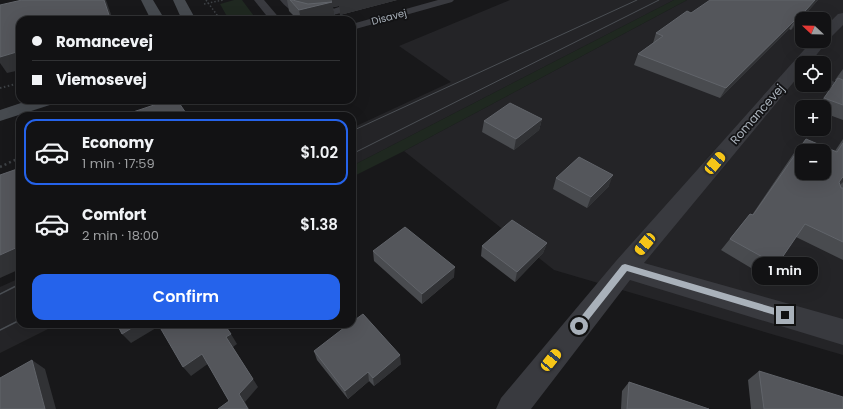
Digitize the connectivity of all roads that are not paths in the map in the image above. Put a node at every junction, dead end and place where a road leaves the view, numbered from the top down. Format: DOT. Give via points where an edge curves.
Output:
graph roads {
  1 [pos="147,0"];
  2 [pos="179,0"];
  3 [pos="259,0"];
  4 [pos="285,0"];
  5 [pos="367,0"];
  6 [pos="449,0"];
  7 [pos="156,16"];
  8 [pos="187,16"];
  9 [pos="273,16"];
  10 [pos="843,17"];
  11 [pos="356,26"];
  12 [pos="831,32"];
  13 [pos="818,48"];
  14 [pos="812,56"];
  15 [pos="795,76"];
  16 [pos="831,85"];
  17 [pos="843,89"];
  18 [pos="16,98"];
  19 [pos="35,104"];
  20 [pos="0,106"];
  21 [pos="0,116"];
  22 [pos="625,268"];
  23 [pos="843,332"];
  24 [pos="512,409"];
  1 -- 7 [label="street"];
  2 -- 8 [label="street"];
  3 -- 9 [label="lane"];
  4 -- 5 [label="lane" via="295,10 323,13"];
  6 -- 11 [label="lane, Disavej"];
  10 -- 12 [label="street, Romancevej"];
  13 -- 14 [label="street, Romancevej"];
  15 -- 22 [label="street, Romancevej"];
  16 -- 17 [label="lane"];
  18 -- 20 [label="street"];
  19 -- 21 [label="street"];
  22 -- 23 [label="street"];
  22 -- 24 [label="street, Romancevej"];
}
